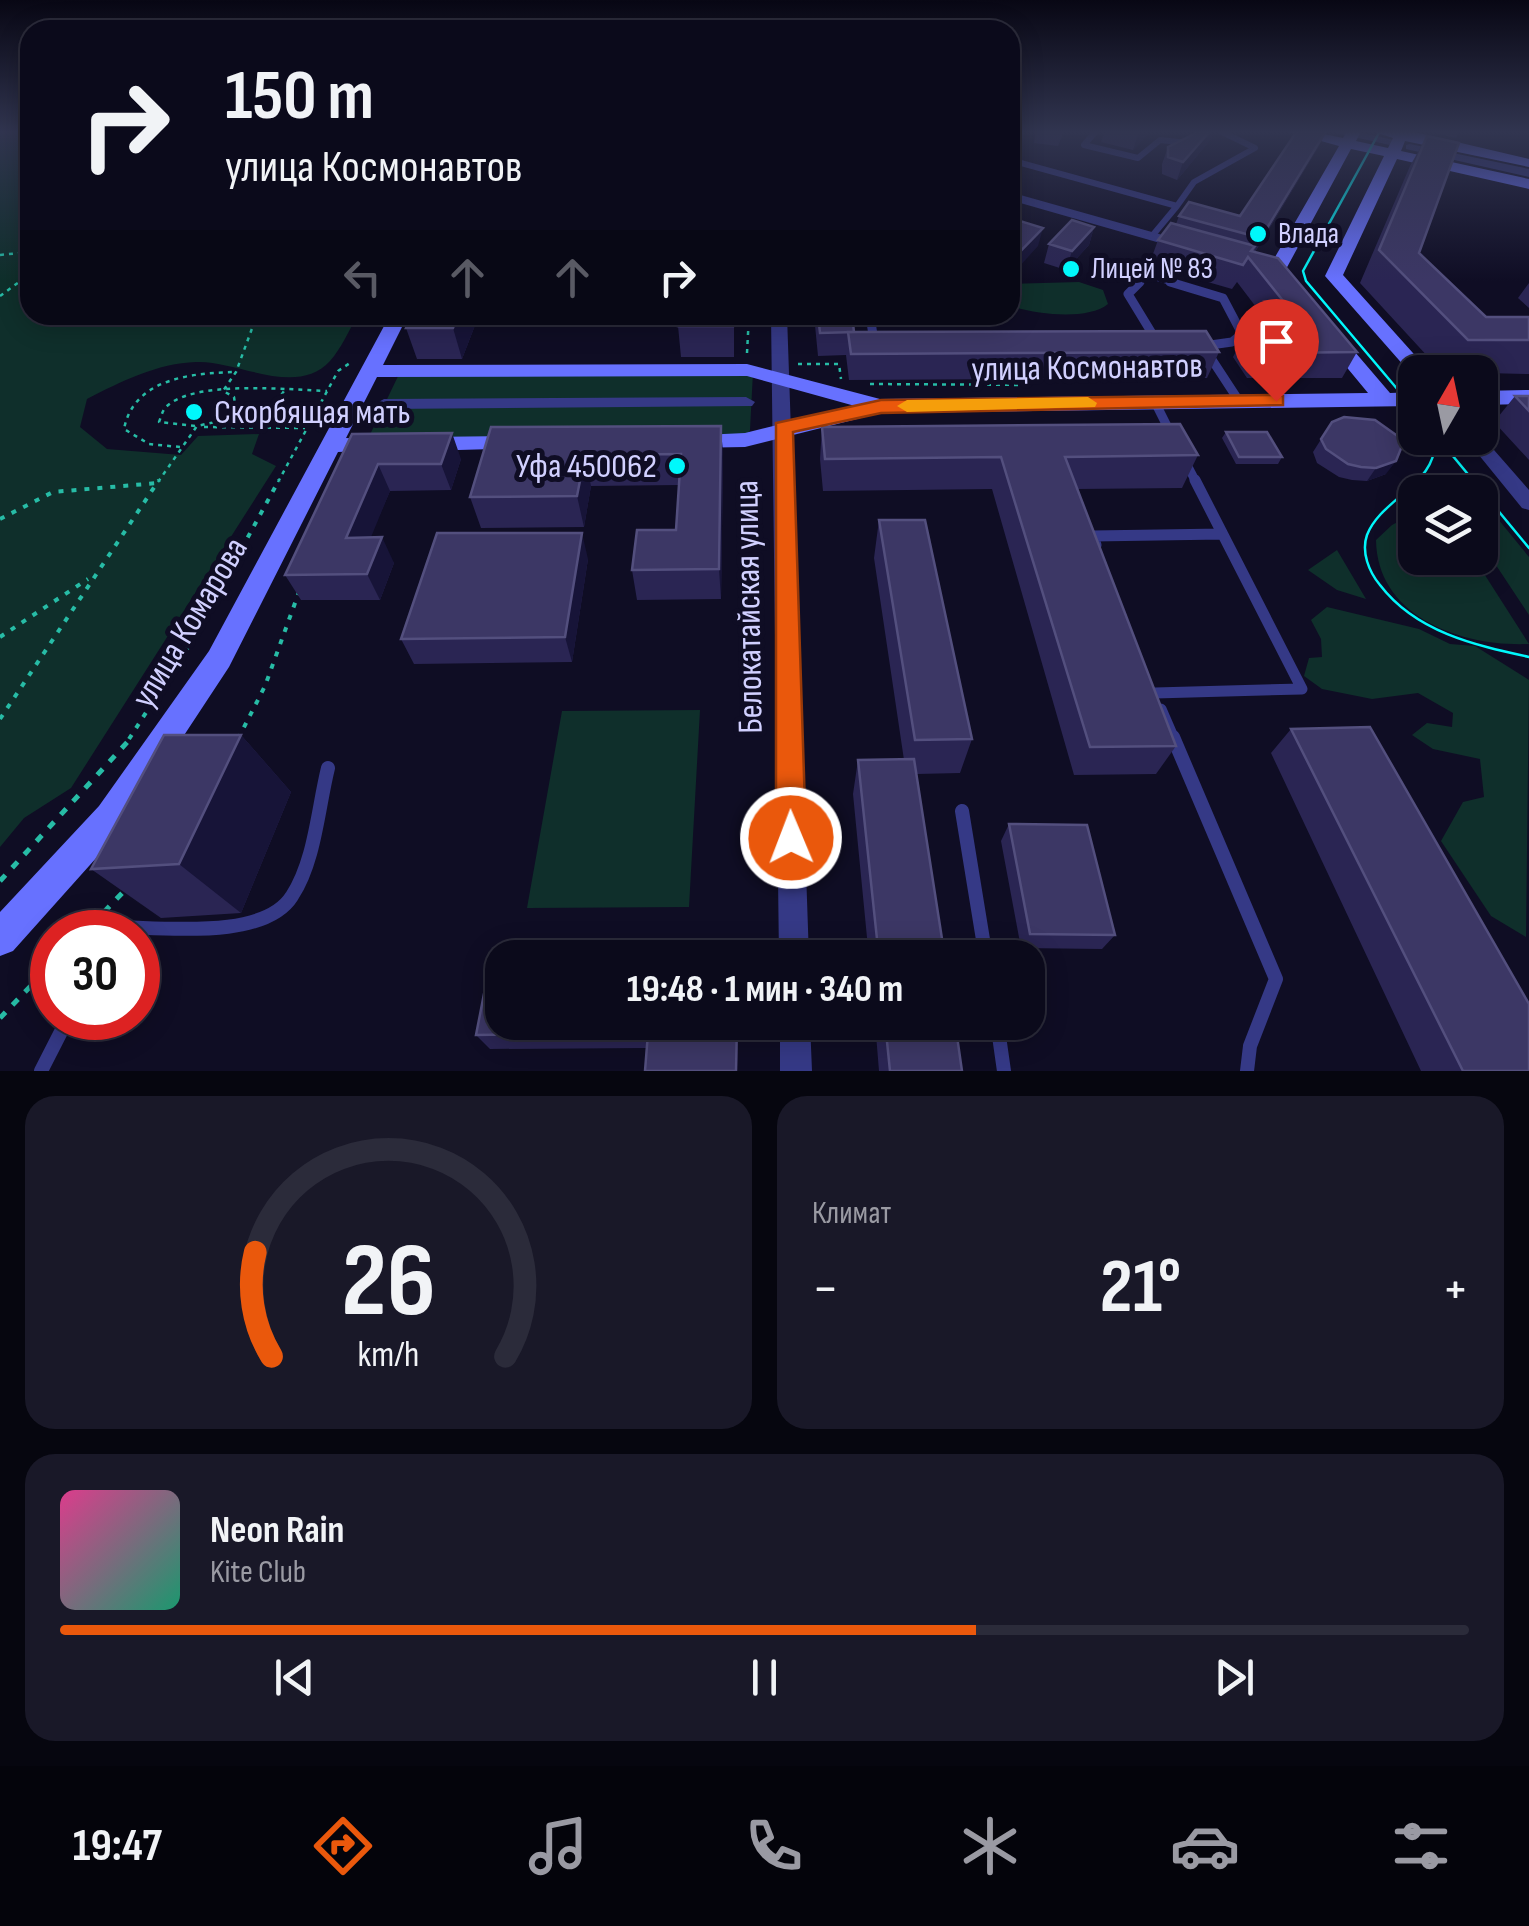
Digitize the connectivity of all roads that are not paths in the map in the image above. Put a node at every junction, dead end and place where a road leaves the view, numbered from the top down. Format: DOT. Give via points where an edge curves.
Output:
graph roads {
  1 [pos="1086,181"];
  2 [pos="1196,181"];
  3 [pos="1321,181"];
  4 [pos="1377,181"];
  5 [pos="1020,199"];
  6 [pos="1177,206"];
  7 [pos="1152,236"];
  8 [pos="1205,251"];
  9 [pos="392,325"];
  10 [pos="779,325"];
  11 [pos="871,325"];
  12 [pos="1140,346"];
  13 [pos="1189,346"];
  14 [pos="1203,346"];
  15 [pos="882,348"];
  16 [pos="1405,355"];
  17 [pos="360,367"];
  18 [pos="780,369"];
  19 [pos="1529,397"];
  20 [pos="1498,398"];
  21 [pos="1386,400"];
  22 [pos="1398,400"];
  23 [pos="1239,401"];
  24 [pos="746,402"];
  25 [pos="1155,402"];
  26 [pos="384,404"];
  27 [pos="881,406"];
  28 [pos="783,428"];
  29 [pos="665,441"];
  30 [pos="545,443"];
  31 [pos="334,446"];
  32 [pos="1488,455"];
  33 [pos="1529,504"];
  34 [pos="1222,534"];
  35 [pos="1100,554"];
  36 [pos="1148,676"];
  37 [pos="1154,694"];
  38 [pos="328,768"];
  39 [pos="962,811"];
  40 [pos="160,926"];
  41 [pos="0,938"];
  42 [pos="794,940"];
  43 [pos="983,940"];
  44 [pos="57,1040"];
  45 [pos="795,1040"];
  46 [pos="999,1040"];
  47 [pos="42,1071"];
  48 [pos="796,1071"];
  49 [pos="1004,1071"];
  50 [pos="1247,1071"];
  1 -- 6 [label="lane"];
  2 -- 6 [label="lane"];
  3 -- 21 [label="main road" via="1267,269"];
  4 -- 16 [label="main road" via="1334,276"];
  5 -- 7 [label="street"];
  6 -- 7 [label="lane"];
  7 -- 8 [label="street"];
  9 -- 17 [label="main road, улица Комарова"];
  10 -- 18 [label="street, Белокатайская улица"];
  11 -- 15 [label="lane" via="874,344"];
  12 -- 14 [label="lane" via="1160,346 1128,294 1146,275 1223,298 1242,334"];
  13 -- 14 [label="lane"];
  14 -- 23 [label="lane"];
  17 -- 18 [label="main road, улица Космонавтов"];
  17 -- 31 [label="main road, улица Комарова"];
  18 -- 27 [label="main road, улица Космонавтов"];
  18 -- 28 [label="street, Белокатайская улица"];
  19 -- 20 [label="main road"];
  21 -- 22 [label="main road, улица Космонавтов"];
  21 -- 23 [label="main road, улица Космонавтов"];
  23 -- 25 [label="main road, улица Космонавтов"];
  24 -- 26 [label="street"];
  25 -- 27 [label="main road, улица Космонавтов"];
  25 -- 34 [label="lane"];
  27 -- 28 [label="main road, улица Космонавтов"];
  28 -- 29 [label="main road, улица Космонавтов" via="745,440"];
  28 -- 42 [label="street, Белокатайская улица"];
  30 -- 31 [label="main road"];
  31 -- 41 [label="main road, улица Комарова" via="219,659 112,818"];
  32 -- 33 [label="street"];
  34 -- 35 [label="lane" via="1093,536"];
  34 -- 37 [label="lane" via="1302,689"];
  36 -- 37 [label="lane"];
  37 -- 50 [label="lane" via="1276,979"];
  38 -- 40 [label="lane" via="294,897 278,914 255,924"];
  39 -- 43 [label="lane"];
  44 -- 47 [label="lane"];
  45 -- 48 [label="street"];
  46 -- 49 [label="lane"];
}
